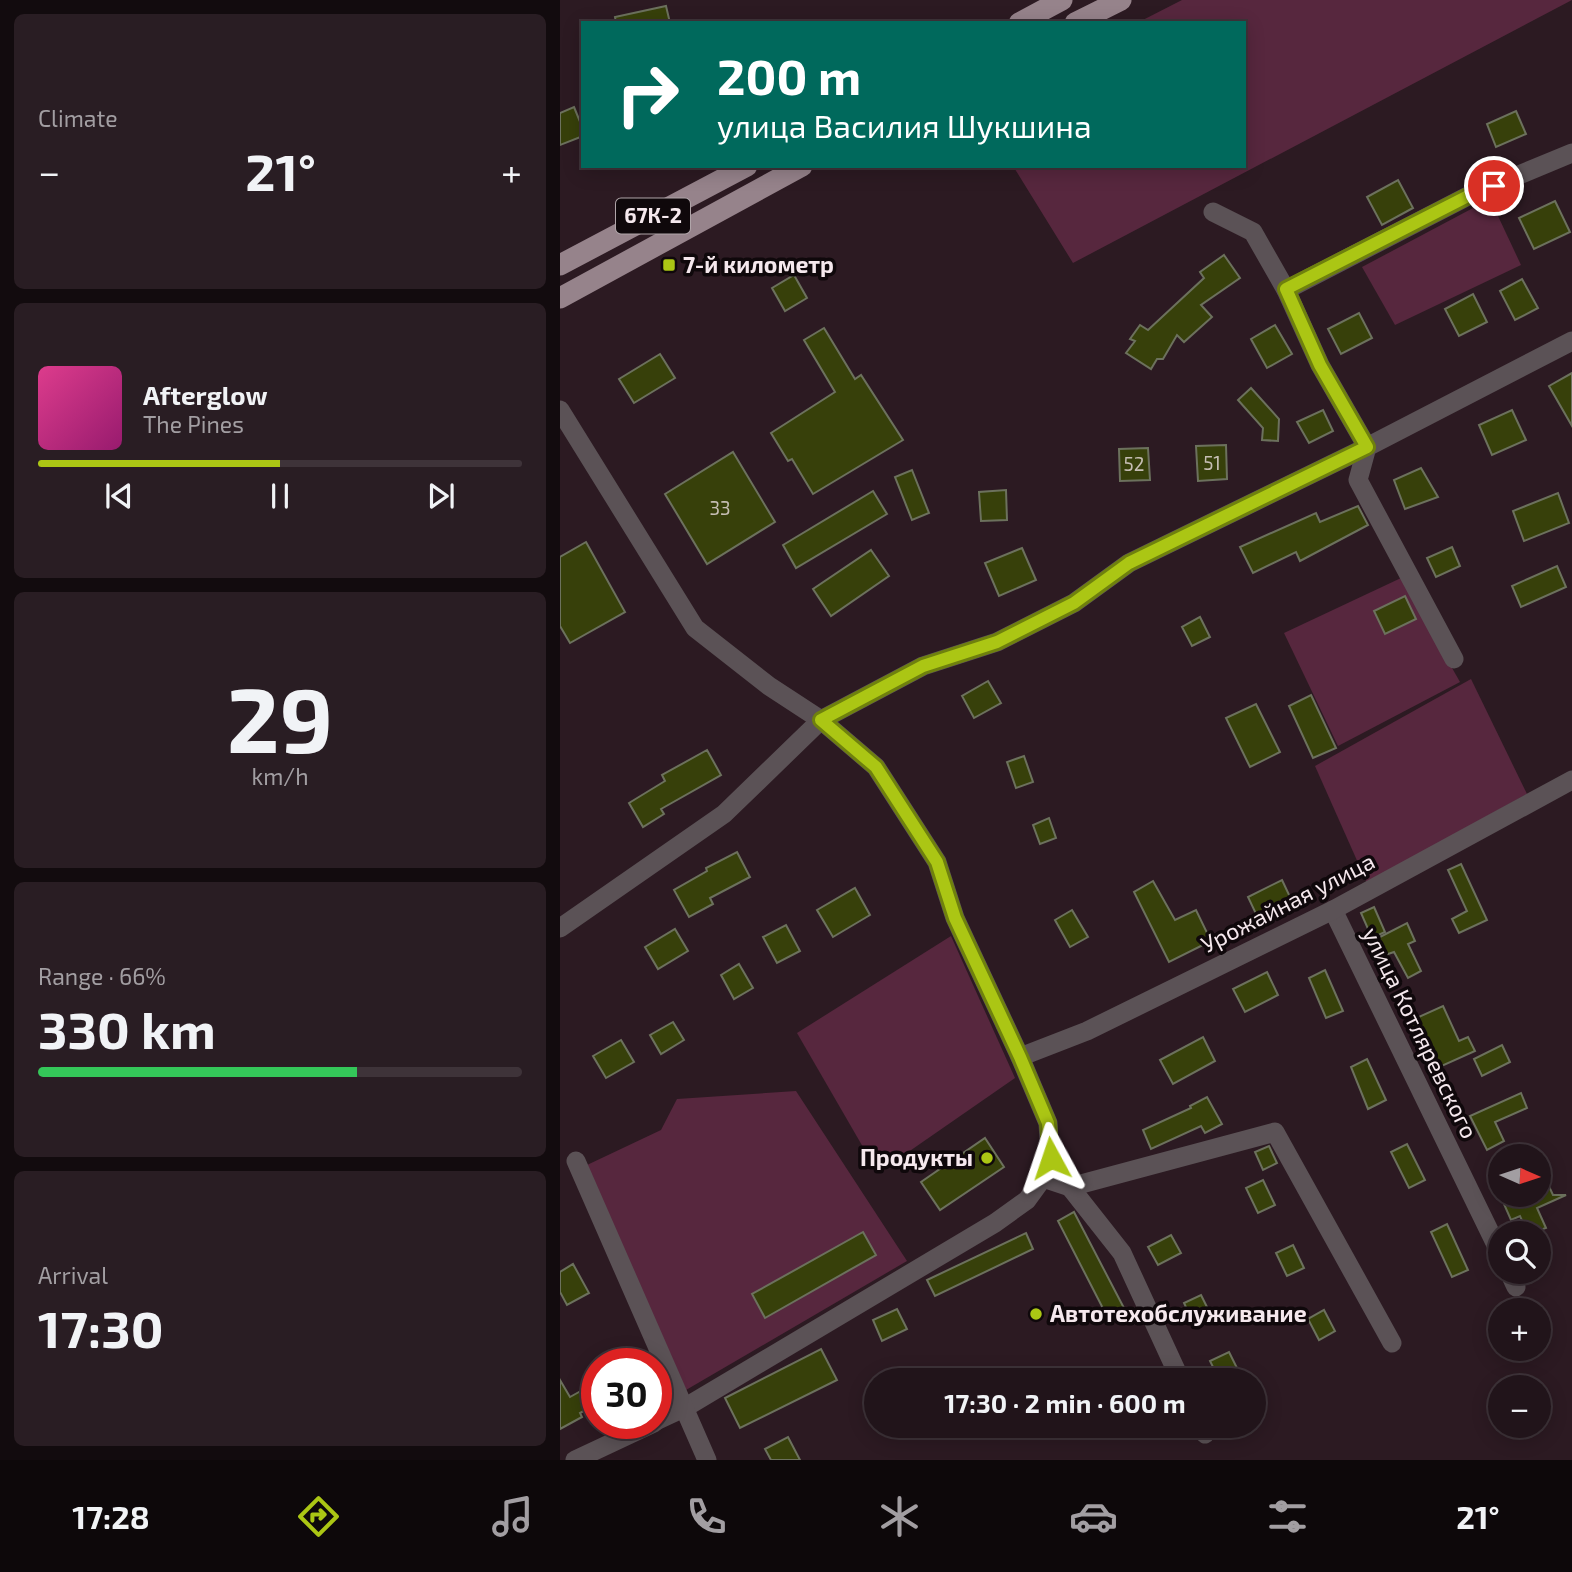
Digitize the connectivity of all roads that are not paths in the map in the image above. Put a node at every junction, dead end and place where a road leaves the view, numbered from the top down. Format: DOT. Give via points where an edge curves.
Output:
graph roads {
  1 [pos="1062,0"];
  2 [pos="1121,0"];
  3 [pos="1023,21"];
  4 [pos="1079,21"];
  5 [pos="1572,153"];
  6 [pos="743,168"];
  7 [pos="798,168"];
  8 [pos="1213,212"];
  9 [pos="560,265"];
  10 [pos="1286,289"];
  11 [pos="560,298"];
  12 [pos="1572,341"];
  13 [pos="560,410"];
  14 [pos="1367,447"];
  15 [pos="1454,659"];
  16 [pos="821,720"];
  17 [pos="1572,780"];
  18 [pos="1333,910"];
  19 [pos="560,928"];
  20 [pos="1020,1057"];
  21 [pos="576,1161"];
  22 [pos="1043,1178"];
  23 [pos="1070,1187"];
  24 [pos="1488,1228"];
  25 [pos="1392,1343"];
  26 [pos="1175,1368"];
  27 [pos="686,1408"];
  28 [pos="672,1414"];
  29 [pos="619,1439"];
  30 [pos="575,1460"];
  31 [pos="708,1460"];
  1 -- 3 [label="main road"];
  2 -- 4 [label="main road"];
  5 -- 10 [label="street" via="1468,196"];
  6 -- 9 [label="main road, 67К-2"];
  7 -- 11 [label="main road, 67К-2"];
  8 -- 10 [label="street" via="1253,232"];
  10 -- 14 [label="street" via="1320,365"];
  12 -- 14 [label="street"];
  13 -- 16 [label="street" via="695,628"];
  14 -- 15 [label="street" via="1358,480"];
  14 -- 16 [label="street" via="1129,563 1074,603 997,642 923,666"];
  16 -- 19 [label="street" via="724,814"];
  16 -- 20 [label="street" via="876,767 937,862 955,918"];
  17 -- 18 [label="street, Урожайная улица"];
  18 -- 20 [label="street, Урожайная улица" via="1087,1031"];
  18 -- 24 [label="street, улица Котляревского"];
  20 -- 22 [label="street" via="1048,1123 1051,1158"];
  21 -- 27 [label="street"];
  22 -- 23 [label="street"];
  22 -- 27 [label="street" via="1027,1200 995,1223"];
  23 -- 25 [label="street" via="1275,1132"];
  23 -- 26 [label="street" via="1122,1253"];
  27 -- 28 [label="street"];
  27 -- 31 [label="street"];
  29 -- 30 [label="street"];
}
